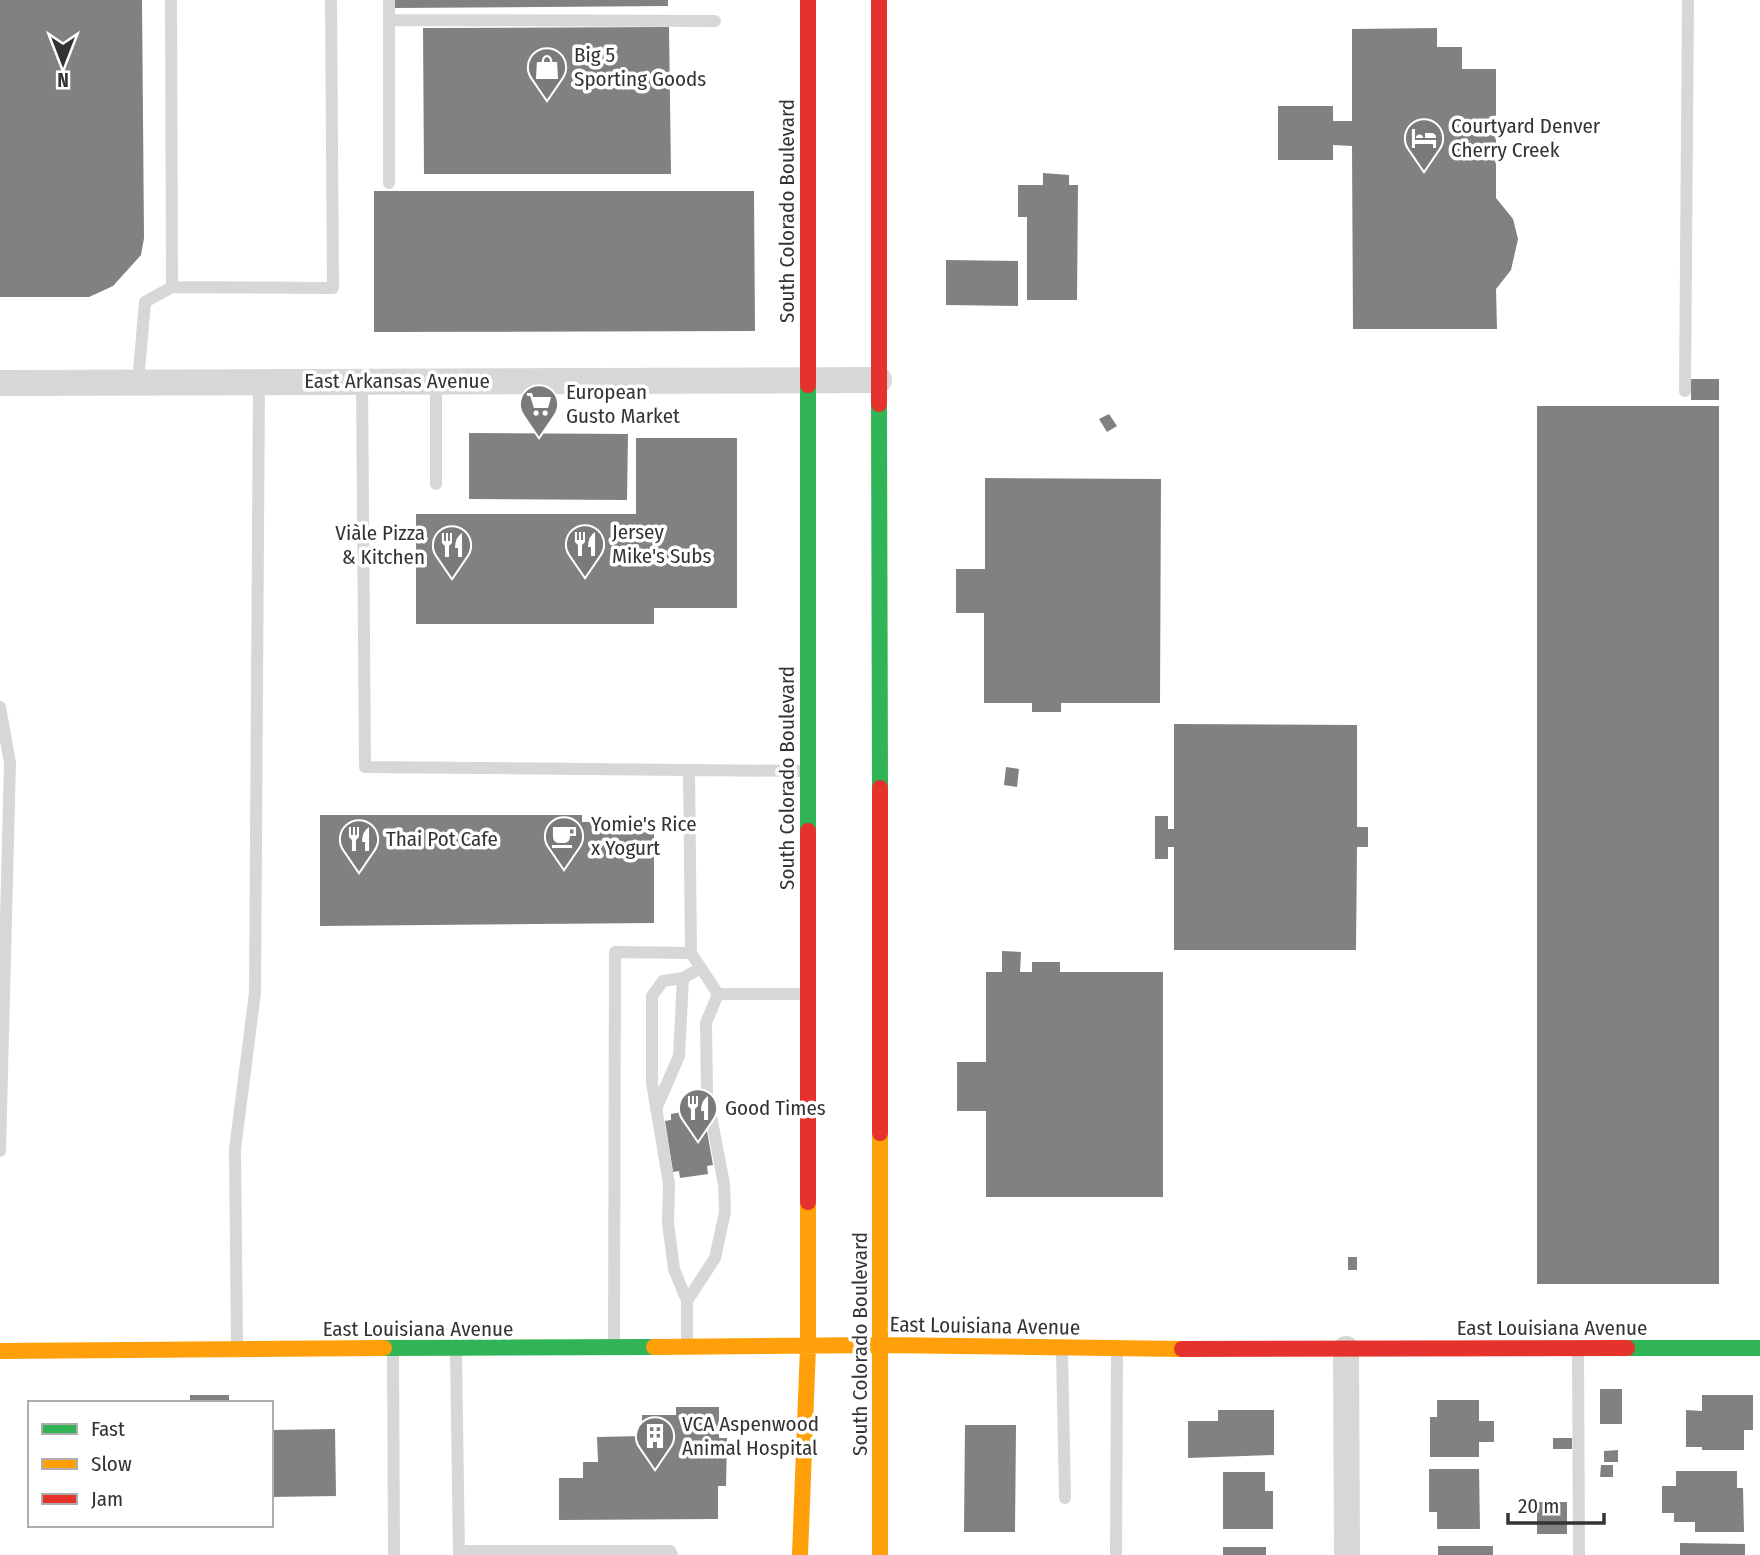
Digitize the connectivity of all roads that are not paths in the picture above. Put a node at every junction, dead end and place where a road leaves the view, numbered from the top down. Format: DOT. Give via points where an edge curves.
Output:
graph roads {
  1 [pos="171,0"];
  2 [pos="331,0"];
  3 [pos="389,0"];
  4 [pos="808,0"];
  5 [pos="879,0"];
  6 [pos="1688,0"];
  7 [pos="389,20"];
  8 [pos="715,21"];
  9 [pos="389,183"];
  10 [pos="172,287"];
  11 [pos="879,380"];
  12 [pos="259,381"];
  13 [pos="362,381"];
  14 [pos="436,381"];
  15 [pos="808,381"];
  16 [pos="138,382"];
  17 [pos="0,383"];
  18 [pos="1685,391"];
  19 [pos="436,484"];
  20 [pos="0,707"];
  21 [pos="690,769"];
  22 [pos="808,771"];
  23 [pos="691,953"];
  24 [pos="701,968"];
  25 [pos="683,978"];
  26 [pos="718,994"];
  27 [pos="807,994"];
  28 [pos="656,1110"];
  29 [pos="0,1151"];
  30 [pos="687,1301"];
  31 [pos="882,1345"];
  32 [pos="808,1347"];
  33 [pos="687,1348"];
  34 [pos="1062,1348"];
  35 [pos="1760,1348"];
  36 [pos="614,1349"];
  37 [pos="1117,1349"];
  38 [pos="1346,1349"];
  39 [pos="1578,1349"];
  40 [pos="237,1350"];
  41 [pos="393,1350"];
  42 [pos="456,1350"];
  43 [pos="0,1351"];
  44 [pos="1065,1498"];
  45 [pos="459,1553"];
  46 [pos="532,1553"];
  47 [pos="644,1553"];
  48 [pos="394,1555"];
  49 [pos="672,1555"];
  50 [pos="800,1555"];
  51 [pos="880,1555"];
  52 [pos="1116,1555"];
  53 [pos="1347,1555"];
  54 [pos="1579,1555"];
  1 -- 10 [label="lane"];
  2 -- 10 [label="lane" via="333,288"];
  3 -- 7 [label="lane"];
  4 -- 15 [label="main road, South Colorado Boulevard"];
  5 -- 11 [label="main road, South Colorado Boulevard"];
  6 -- 18 [label="lane"];
  7 -- 8 [label="lane"];
  7 -- 9 [label="lane"];
  10 -- 16 [label="lane" via="145,302"];
  11 -- 15 [label="street, East Arkansas Avenue"];
  11 -- 31 [label="main road, South Colorado Boulevard"];
  12 -- 13 [label="street, East Arkansas Avenue"];
  12 -- 16 [label="street, East Arkansas Avenue"];
  12 -- 40 [label="lane" via="255,993 235,1149"];
  13 -- 14 [label="street, East Arkansas Avenue"];
  13 -- 21 [label="lane" via="365,767"];
  14 -- 15 [label="street, East Arkansas Avenue"];
  14 -- 19 [label="lane"];
  15 -- 22 [label="main road, South Colorado Boulevard"];
  16 -- 17 [label="street, East Arkansas Avenue"];
  20 -- 29 [label="lane" via="9,763"];
  21 -- 22 [label="lane"];
  21 -- 23 [label="lane"];
  22 -- 27 [label="main road, South Colorado Boulevard"];
  23 -- 24 [label="lane"];
  23 -- 36 [label="lane" via="615,952"];
  24 -- 25 [label="lane"];
  24 -- 26 [label="lane"];
  25 -- 28 [label="lane" via="679,1056"];
  25 -- 28 [label="lane" via="663,981 652,996"];
  26 -- 27 [label="lane"];
  26 -- 30 [label="lane" via="706,1023 707,1095 725,1212 715,1258"];
  27 -- 32 [label="main road, South Colorado Boulevard"];
  28 -- 30 [label="lane" via="669,1184 674,1269"];
  30 -- 33 [label="lane"];
  31 -- 32 [label="main road, East Louisiana Avenue"];
  31 -- 34 [label="main road, East Louisiana Avenue"];
  31 -- 51 [label="main road, South Colorado Boulevard"];
  32 -- 33 [label="main road, East Louisiana Avenue"];
  32 -- 50 [label="main road, South Colorado Boulevard"];
  33 -- 36 [label="main road, East Louisiana Avenue"];
  34 -- 37 [label="main road, East Louisiana Avenue"];
  34 -- 44 [label="lane"];
  35 -- 39 [label="main road, East Louisiana Avenue"];
  36 -- 42 [label="main road, East Louisiana Avenue"];
  37 -- 38 [label="main road, East Louisiana Avenue"];
  37 -- 52 [label="lane"];
  38 -- 39 [label="main road, East Louisiana Avenue"];
  38 -- 53 [label="street"];
  39 -- 54 [label="lane"];
  40 -- 41 [label="main road, East Louisiana Avenue"];
  40 -- 43 [label="main road, East Louisiana Avenue"];
  41 -- 42 [label="main road, East Louisiana Avenue"];
  41 -- 48 [label="lane"];
  42 -- 45 [label="lane"];
  45 -- 46 [label="lane"];
  46 -- 47 [label="lane"];
  47 -- 49 [label="lane" via="670,1551"];
}
